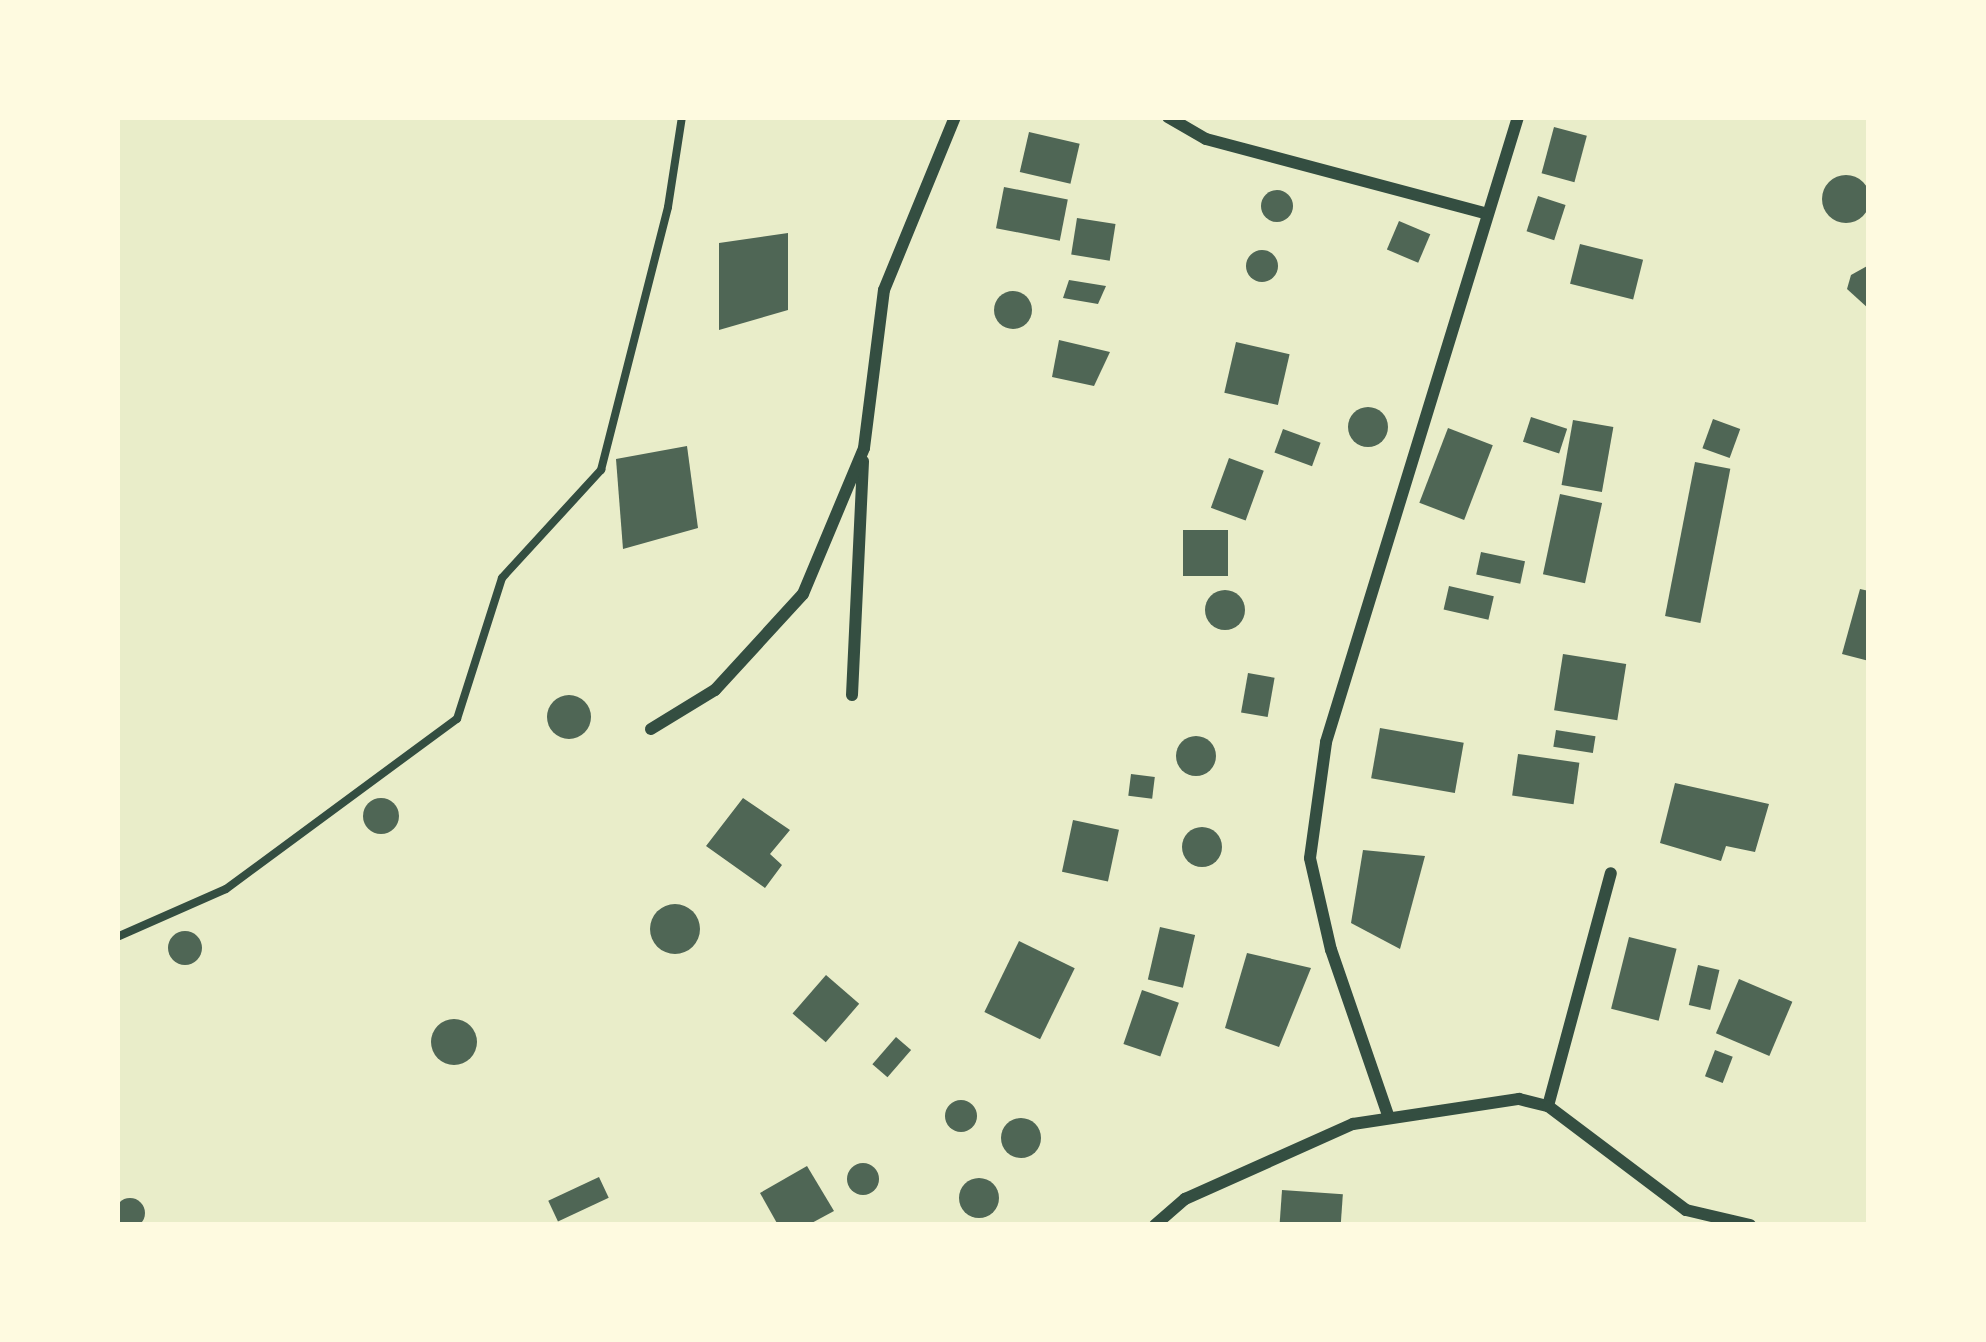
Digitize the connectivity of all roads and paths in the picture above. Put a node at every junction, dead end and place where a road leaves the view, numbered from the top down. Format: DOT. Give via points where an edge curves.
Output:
graph roads {
  1 [pos="682,117"];
  2 [pos="955,117"];
  3 [pos="1168,117"];
  4 [pos="1518,117"];
  5 [pos="1485,213"];
  6 [pos="864,448"];
  7 [pos="852,695"];
  8 [pos="651,729"];
  9 [pos="1610,873"];
  10 [pos="117,937"];
  11 [pos="1548,1106"];
  12 [pos="1388,1118"];
  13 [pos="1155,1225"];
  14 [pos="1750,1225"];
  1 -- 10 [label="path" via="668,207 601,470 502,578 457,719 226,889"];
  2 -- 6 [label="street" via="884,290"];
  3 -- 5 [label="street" via="1206,139"];
  4 -- 5 [label="street"];
  5 -- 12 [label="street" via="1326,742 1310,858 1330,950"];
  6 -- 7 [label="street"];
  6 -- 8 [label="street" via="802,594 715,690"];
  9 -- 11 [label="street"];
  11 -- 12 [label="street" via="1519,1099"];
  11 -- 14 [label="street" via="1686,1210"];
  12 -- 13 [label="street" via="1353,1124 1185,1199"];
}
